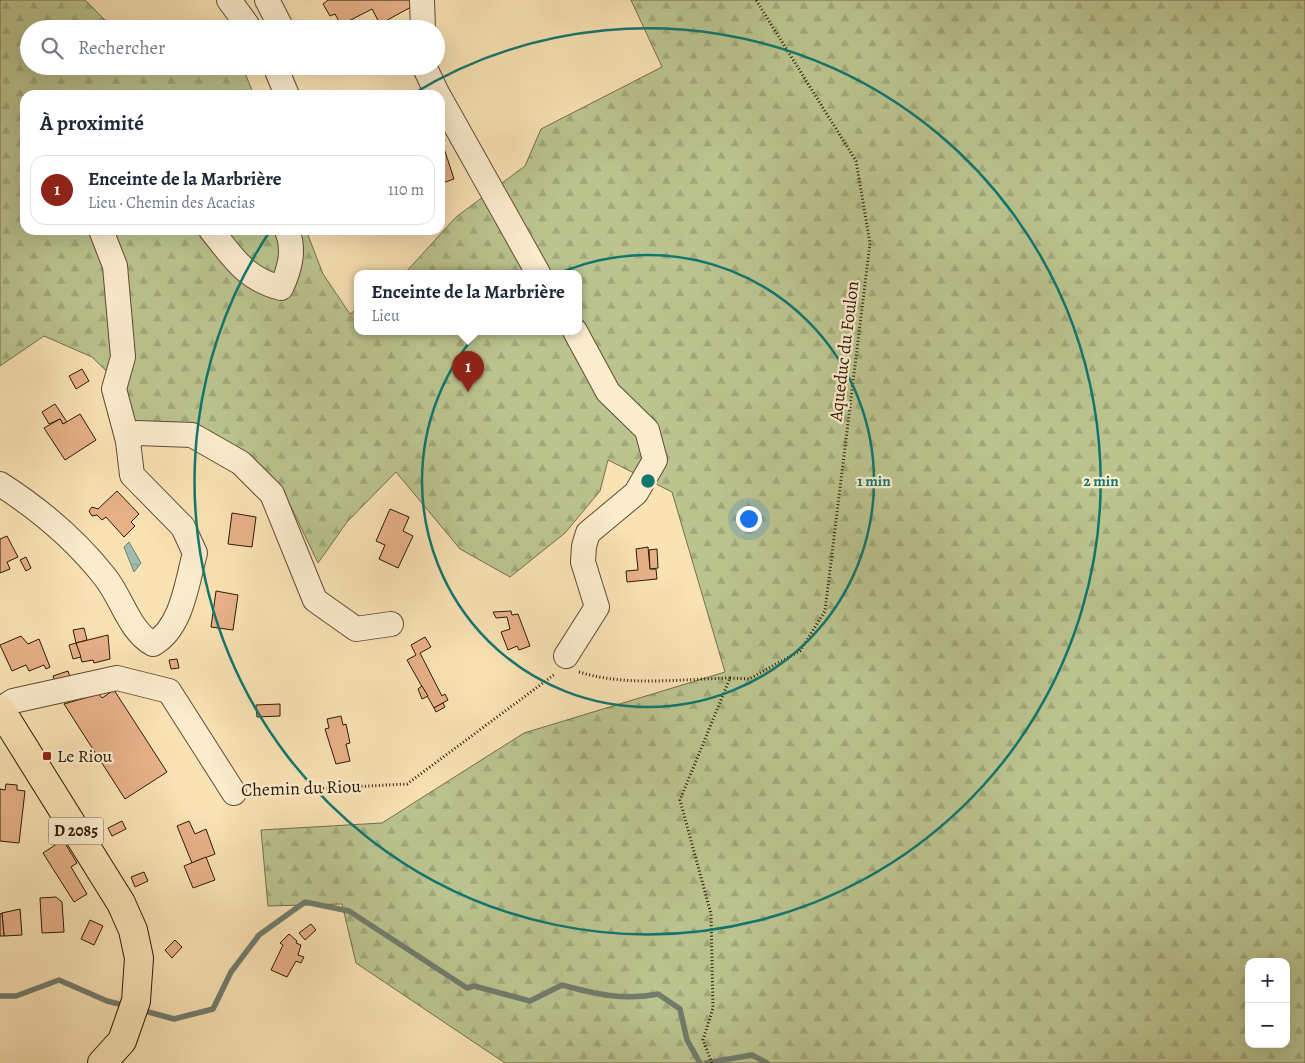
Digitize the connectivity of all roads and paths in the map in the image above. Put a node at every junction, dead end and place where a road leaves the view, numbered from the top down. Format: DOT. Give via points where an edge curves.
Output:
graph roads {
  1 [pos="229,0"];
  2 [pos="267,0"];
  3 [pos="422,0"];
  4 [pos="756,0"];
  5 [pos="243,20"];
  6 [pos="277,20"];
  7 [pos="425,20"];
  8 [pos="279,75"];
  9 [pos="428,75"];
  10 [pos="285,90"];
  11 [pos="436,90"];
  12 [pos="445,107"];
  13 [pos="103,235"];
  14 [pos="215,235"];
  15 [pos="289,235"];
  16 [pos="536,270"];
  17 [pos="577,335"];
  18 [pos="128,442"];
  19 [pos="0,484"];
  20 [pos="391,624"];
  21 [pos="565,662"];
  22 [pos="730,678"];
  23 [pos="0,709"];
  24 [pos="234,793"];
  25 [pos="102,1063"];
  26 [pos="712,1063"];
  1 -- 5 [label="street"];
  2 -- 6 [label="street"];
  3 -- 7 [label="street"];
  4 -- 22 [label="path, Aqueduc du Foulon" via="856,160 870,243 825,610 800,651 749,679"];
  8 -- 10 [label="street"];
  9 -- 11 [label="street"];
  12 -- 16 [label="street"];
  13 -- 18 [label="street" via="116,266 123,357 114,389"];
  14 -- 15 [label="street" via="247,274 281,288 288,274 293,244"];
  17 -- 21 [label="street" via="608,392 647,430 654,460 636,493 588,533 583,562 596,607"];
  18 -- 19 [label="street" via="132,475 183,527 195,553 178,614 162,639 153,644 143,638 106,578 78,546 32,504"];
  18 -- 20 [label="street" via="137,433 192,435 241,463 272,494 315,600 356,629"];
  21 -- 22 [label="path, Aqueduc du Foulon" via="596,678 644,681"];
  21 -- 24 [label="path, Chemin du Riou" via="407,784"];
  22 -- 26 [label="path" via="680,800 711,914 713,1008 703,1040"];
  23 -- 24 [label="street, Chemin du Riou" via="13,701 118,678 169,691"];
  23 -- 25 [label="main road, D 2085" via="121,903 133,930 139,958 136,1001 122,1042"];
}
